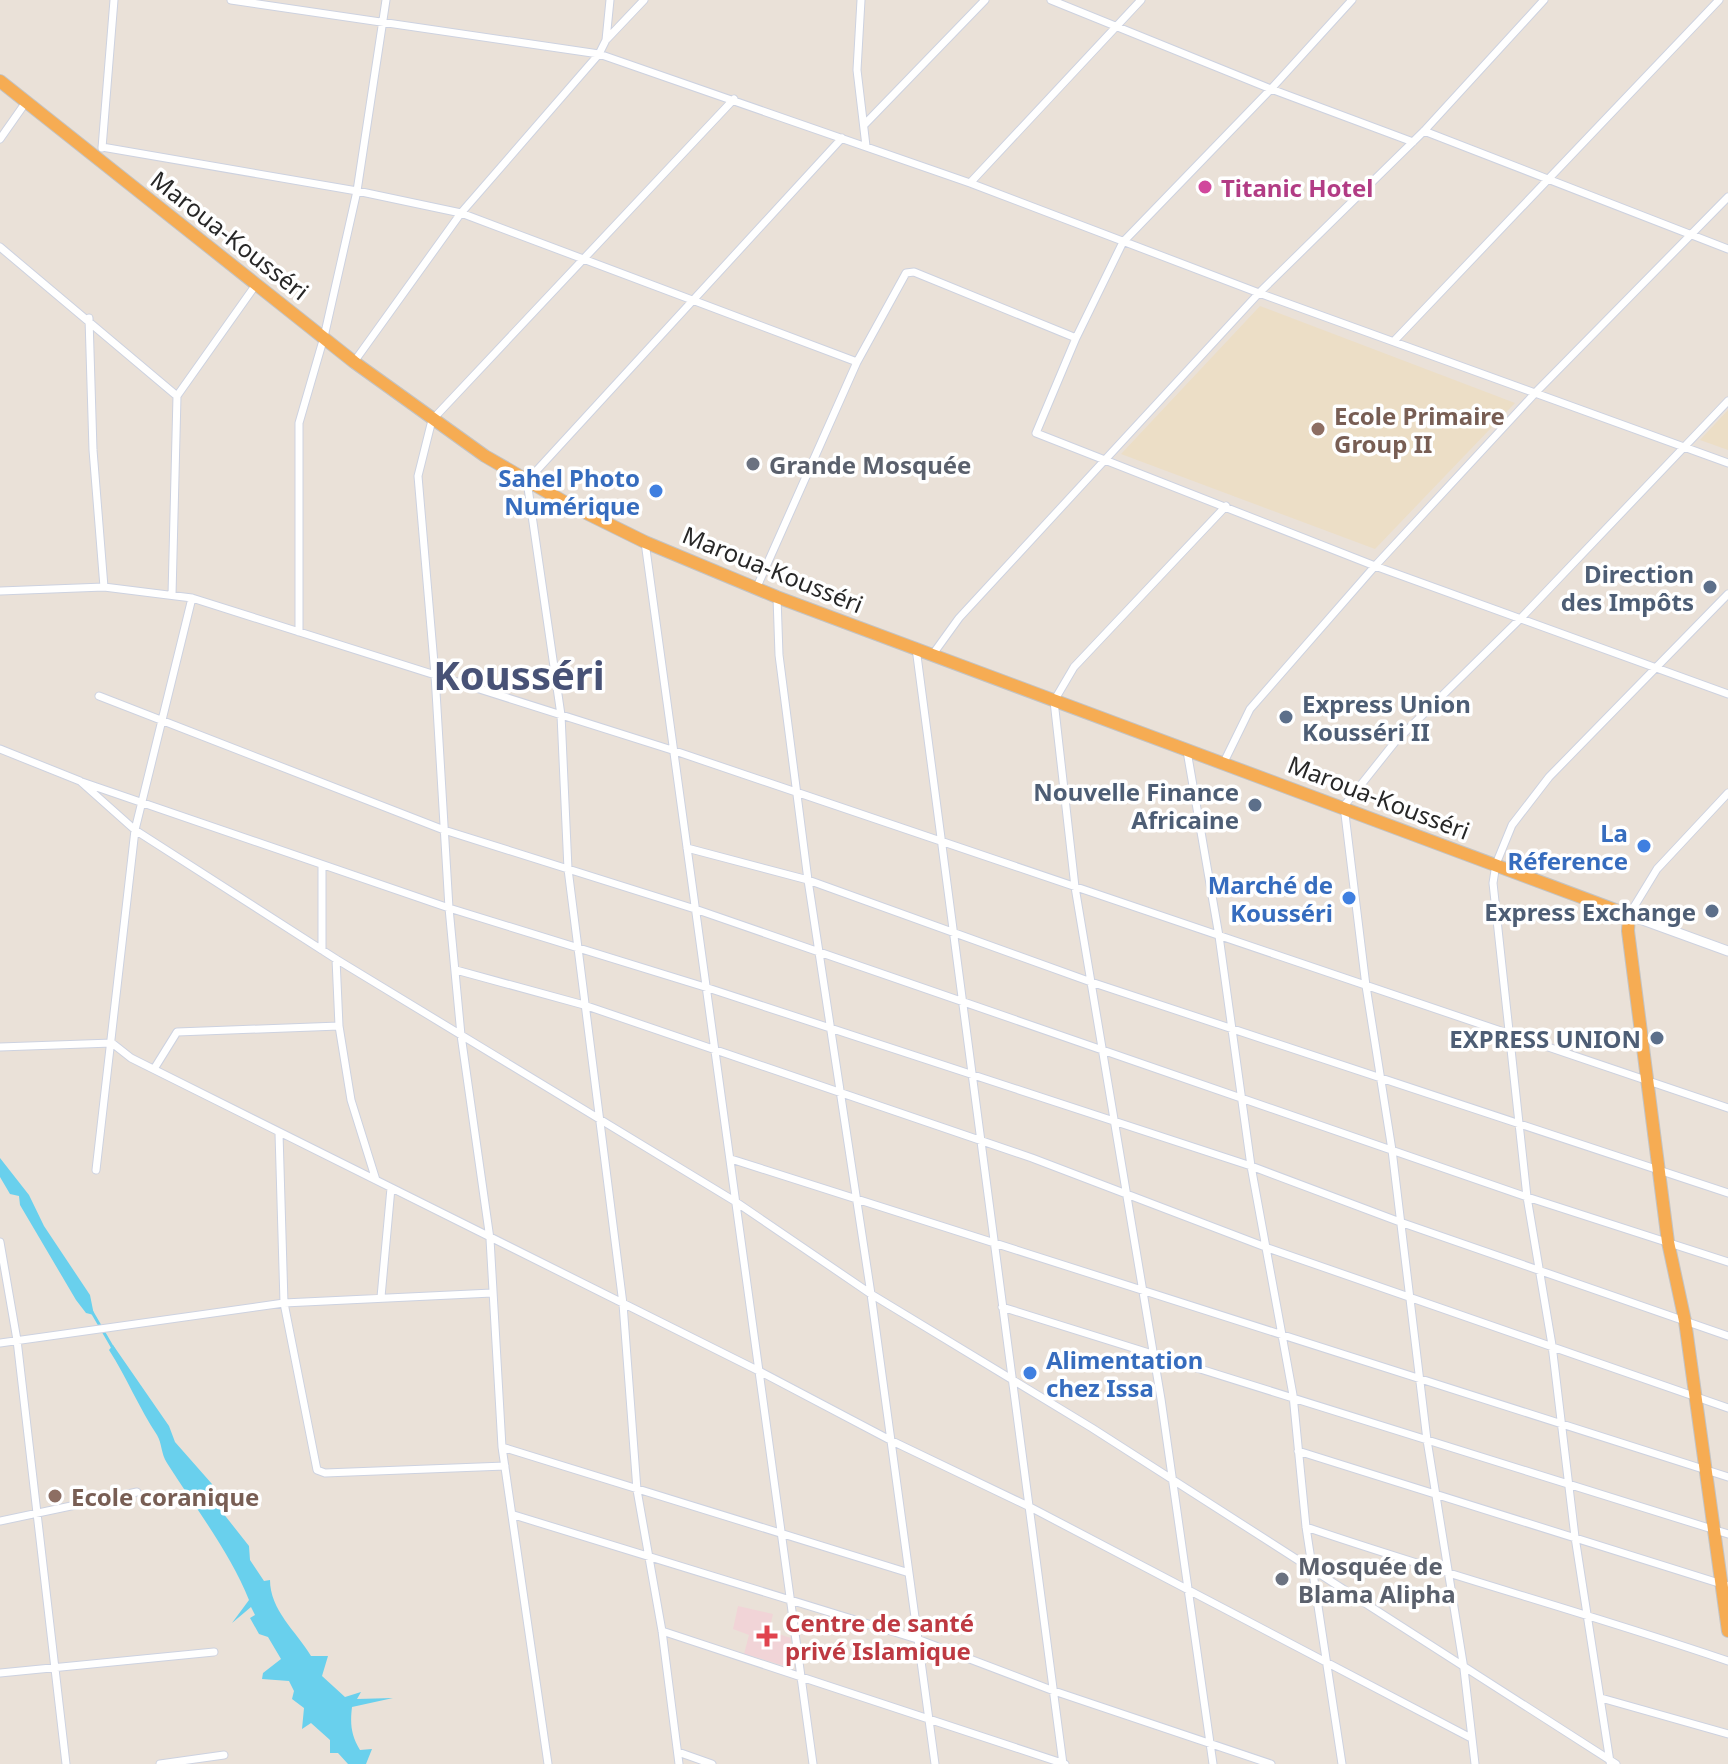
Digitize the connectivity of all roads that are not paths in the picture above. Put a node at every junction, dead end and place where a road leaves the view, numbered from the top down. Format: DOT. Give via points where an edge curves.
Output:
graph roads {
  1 [pos="114,0"];
  2 [pos="231,0"];
  3 [pos="386,0"];
  4 [pos="610,0"];
  5 [pos="644,0"];
  6 [pos="861,0"];
  7 [pos="985,0"];
  8 [pos="1051,0"];
  9 [pos="1141,0"];
  10 [pos="1352,0"];
  11 [pos="1544,0"];
  12 [pos="1719,0"];
  13 [pos="383,23"];
  14 [pos="1116,25"];
  15 [pos="606,40"];
  16 [pos="599,54"];
  17 [pos="0,81"];
  18 [pos="1271,89"];
  19 [pos="734,99"];
  20 [pos="26,102"];
  21 [pos="865,124"];
  22 [pos="1424,131"];
  23 [pos="842,138"];
  24 [pos="0,139"];
  25 [pos="1413,142"];
  26 [pos="866,146"];
  27 [pos="102,147"];
  28 [pos="102,162"];
  29 [pos="1548,180"];
  30 [pos="970,183"];
  31 [pos="357,191"];
  32 [pos="1728,197"];
  33 [pos="461,213"];
  34 [pos="1690,236"];
  35 [pos="1123,242"];
  36 [pos="0,247"];
  37 [pos="1728,249"];
  38 [pos="583,258"];
  39 [pos="257,283"];
  40 [pos="1259,293"];
  41 [pos="695,300"];
  42 [pos="89,318"];
  43 [pos="324,337"];
  44 [pos="1076,338"];
  45 [pos="1395,340"];
  46 [pos="354,362"];
  47 [pos="857,362"];
  48 [pos="1537,391"];
  49 [pos="177,396"];
  50 [pos="1728,401"];
  51 [pos="432,420"];
  52 [pos="1684,446"];
  53 [pos="1106,459"];
  54 [pos="1728,463"];
  55 [pos="527,481"];
  56 [pos="1226,506"];
  57 [pos="645,542"];
  58 [pos="1375,566"];
  59 [pos="104,587"];
  60 [pos="756,589"];
  61 [pos="0,591"];
  62 [pos="1728,594"];
  63 [pos="172,595"];
  64 [pos="777,597"];
  65 [pos="192,598"];
  66 [pos="1522,617"];
  67 [pos="299,632"];
  68 [pos="916,648"];
  69 [pos="933,654"];
  70 [pos="1657,667"];
  71 [pos="435,675"];
  72 [pos="1728,694"];
  73 [pos="99,696"];
  74 [pos="1054,701"];
  75 [pos="561,715"];
  76 [pos="161,719"];
  77 [pos="1187,748"];
  78 [pos="0,749"];
  79 [pos="672,750"];
  80 [pos="1224,762"];
  81 [pos="80,781"];
  82 [pos="797,792"];
  83 [pos="1728,793"];
  84 [pos="141,802"];
  85 [pos="1344,806"];
  86 [pos="135,830"];
  87 [pos="444,830"];
  88 [pos="939,841"];
  89 [pos="687,848"];
  90 [pos="1496,864"];
  91 [pos="322,866"];
  92 [pos="568,869"];
  93 [pos="808,880"];
  94 [pos="1075,887"];
  95 [pos="449,908"];
  96 [pos="695,909"];
  97 [pos="1629,915"];
  98 [pos="951,931"];
  99 [pos="1219,936"];
  100 [pos="578,947"];
  101 [pos="322,950"];
  102 [pos="1728,951"];
  103 [pos="820,952"];
  104 [pos="336,959"];
  105 [pos="456,970"];
  106 [pos="1091,982"];
  107 [pos="1366,986"];
  108 [pos="708,988"];
  109 [pos="960,1001"];
  110 [pos="584,1005"];
  111 [pos="339,1026"];
  112 [pos="1231,1026"];
  113 [pos="832,1028"];
  114 [pos="1510,1034"];
  115 [pos="461,1035"];
  116 [pos="112,1043"];
  117 [pos="0,1047"];
  118 [pos="1101,1049"];
  119 [pos="716,1050"];
  120 [pos="154,1069"];
  121 [pos="972,1076"];
  122 [pos="1381,1076"];
  123 [pos="1647,1081"];
  124 [pos="841,1094"];
  125 [pos="1242,1096"];
  126 [pos="1728,1108"];
  127 [pos="597,1115"];
  128 [pos="1113,1122"];
  129 [pos="1519,1124"];
  130 [pos="279,1133"];
  131 [pos="979,1141"];
  132 [pos="1392,1150"];
  133 [pos="731,1159"];
  134 [pos="1251,1166"];
  135 [pos="96,1170"];
  136 [pos="1659,1170"];
  137 [pos="376,1180"];
  138 [pos="391,1188"];
  139 [pos="1728,1193"];
  140 [pos="1125,1195"];
  141 [pos="1527,1197"];
  142 [pos="856,1200"];
  143 [pos="736,1202"];
  144 [pos="1400,1222"];
  145 [pos="490,1239"];
  146 [pos="0,1242"];
  147 [pos="992,1242"];
  148 [pos="1668,1242"];
  149 [pos="1268,1248"];
  150 [pos="1728,1262"];
  151 [pos="1537,1269"];
  152 [pos="1144,1290"];
  153 [pos="492,1293"];
  154 [pos="871,1294"];
  155 [pos="1410,1295"];
  156 [pos="381,1297"];
  157 [pos="284,1303"];
  158 [pos="623,1304"];
  159 [pos="1002,1307"];
  160 [pos="1685,1321"];
  161 [pos="1280,1334"];
  162 [pos="1728,1336"];
  163 [pos="17,1340"];
  164 [pos="0,1343"];
  165 [pos="1552,1345"];
  166 [pos="1153,1355"];
  167 [pos="761,1372"];
  168 [pos="1419,1377"];
  169 [pos="1013,1383"];
  170 [pos="1293,1395"];
  171 [pos="1696,1397"];
  172 [pos="1728,1408"];
  173 [pos="1564,1425"];
  174 [pos="1427,1440"];
  175 [pos="892,1441"];
  176 [pos="502,1447"];
  177 [pos="1298,1451"];
  178 [pos="505,1466"];
  179 [pos="1705,1470"];
  180 [pos="1728,1477"];
  181 [pos="1171,1478"];
  182 [pos="1570,1483"];
  183 [pos="637,1490"];
  184 [pos="137,1492"];
  185 [pos="1438,1495"];
  186 [pos="1030,1507"];
  187 [pos="36,1515"];
  188 [pos="514,1515"];
  189 [pos="0,1521"];
  190 [pos="1306,1527"];
  191 [pos="1712,1529"];
  192 [pos="1728,1534"];
  193 [pos="782,1536"];
  194 [pos="1575,1537"];
  195 [pos="646,1554"];
  196 [pos="1313,1570"];
  197 [pos="906,1572"];
  198 [pos="1448,1575"];
  199 [pos="1724,1585"];
  200 [pos="1189,1592"];
  201 [pos="791,1600"];
  202 [pos="1587,1613"];
  203 [pos="662,1631"];
  204 [pos="1728,1631"];
  205 [pos="917,1639"];
  206 [pos="214,1652"];
  207 [pos="1728,1661"];
  208 [pos="1328,1664"];
  209 [pos="54,1665"];
  210 [pos="1464,1669"];
  211 [pos="0,1673"];
  212 [pos="801,1674"];
  213 [pos="1054,1691"];
  214 [pos="1601,1698"];
  215 [pos="928,1717"];
  216 [pos="1728,1734"];
  217 [pos="1471,1738"];
  218 [pos="1210,1742"];
  219 [pos="678,1752"];
  220 [pos="224,1755"];
  221 [pos="1612,1763"];
  222 [pos="66,1764"];
  223 [pos="160,1764"];
  224 [pos="548,1764"];
  225 [pos="679,1764"];
  226 [pos="712,1764"];
  227 [pos="813,1764"];
  228 [pos="935,1764"];
  229 [pos="1064,1764"];
  230 [pos="1213,1764"];
  231 [pos="1271,1764"];
  232 [pos="1342,1764"];
  233 [pos="1475,1764"];
  1 -- 27 [label="street"];
  2 -- 13 [label="street"];
  3 -- 13 [label="street"];
  4 -- 15 [label="street"];
  5 -- 15 [label="street"];
  6 -- 21 [label="street" via="857,70"];
  7 -- 21 [label="street"];
  8 -- 14 [label="street"];
  9 -- 14 [label="street"];
  10 -- 18 [label="street"];
  11 -- 22 [label="street"];
  12 -- 29 [label="street"];
  13 -- 16 [label="street"];
  13 -- 31 [label="street"];
  14 -- 18 [label="street"];
  14 -- 30 [label="street"];
  15 -- 16 [label="street"];
  16 -- 19 [label="street"];
  16 -- 33 [label="street"];
  17 -- 20 [label="highway, Maroua-Kousséri"];
  18 -- 25 [label="street"];
  18 -- 35 [label="street"];
  19 -- 23 [label="street"];
  19 -- 38 [label="street"];
  20 -- 24 [label="street"];
  20 -- 28 [label="highway, Maroua-Kousséri"];
  21 -- 26 [label="street"];
  22 -- 25 [label="street"];
  22 -- 29 [label="street"];
  23 -- 26 [label="street"];
  23 -- 41 [label="street"];
  25 -- 40 [label="street"];
  26 -- 30 [label="street"];
  27 -- 28 [label="street"];
  27 -- 31 [label="street"];
  28 -- 39 [label="highway, Maroua-Kousséri"];
  29 -- 34 [label="street"];
  29 -- 45 [label="street"];
  30 -- 35 [label="street"];
  31 -- 33 [label="street"];
  31 -- 43 [label="street"];
  32 -- 34 [label="street"];
  33 -- 38 [label="street"];
  33 -- 46 [label="street"];
  34 -- 37 [label="street"];
  34 -- 48 [label="street"];
  35 -- 40 [label="street"];
  35 -- 44 [label="street"];
  36 -- 42 [label="street"];
  38 -- 41 [label="street"];
  38 -- 51 [label="street"];
  39 -- 43 [label="highway, Maroua-Kousséri"];
  39 -- 49 [label="street"];
  40 -- 45 [label="street"];
  40 -- 53 [label="street"];
  41 -- 47 [label="street"];
  41 -- 55 [label="street"];
  42 -- 49 [label="street"];
  42 -- 59 [label="street"];
  43 -- 46 [label="highway, Maroua-Kousséri"];
  43 -- 67 [label="street" via="299,423"];
  44 -- 47 [label="street" via="909,271"];
  44 -- 53 [label="street" via="1036,433"];
  45 -- 48 [label="street"];
  46 -- 51 [label="highway, Maroua-Kousséri"];
  47 -- 60 [label="street"];
  48 -- 52 [label="street"];
  48 -- 58 [label="street"];
  49 -- 63 [label="street"];
  50 -- 52 [label="street"];
  51 -- 55 [label="highway, Maroua-Kousséri"];
  51 -- 71 [label="street" via="418,476"];
  52 -- 54 [label="street"];
  52 -- 66 [label="street"];
  53 -- 56 [label="street"];
  53 -- 69 [label="street" via="959,618"];
  55 -- 57 [label="highway, Maroua-Kousséri"];
  55 -- 75 [label="street"];
  56 -- 58 [label="street"];
  56 -- 74 [label="street" via="1074,667"];
  57 -- 60 [label="highway, Maroua-Kousséri"];
  57 -- 79 [label="street"];
  58 -- 66 [label="street"];
  58 -- 80 [label="street" via="1250,709"];
  59 -- 61 [label="street"];
  59 -- 63 [label="street"];
  60 -- 64 [label="highway, Maroua-Kousséri"];
  62 -- 70 [label="street"];
  63 -- 65 [label="street"];
  64 -- 68 [label="highway, Maroua-Kousséri"];
  64 -- 82 [label="street"];
  65 -- 67 [label="street"];
  65 -- 76 [label="street"];
  66 -- 70 [label="street"];
  66 -- 85 [label="street" via="1395,742"];
  67 -- 71 [label="street"];
  68 -- 69 [label="highway, Maroua-Kousséri"];
  68 -- 88 [label="street"];
  69 -- 74 [label="highway, Maroua-Kousséri"];
  70 -- 72 [label="street"];
  70 -- 90 [label="street" via="1549,777 1512,825"];
  71 -- 75 [label="street"];
  71 -- 87 [label="street"];
  73 -- 76 [label="street"];
  74 -- 77 [label="highway, Maroua-Kousséri"];
  74 -- 94 [label="street"];
  75 -- 79 [label="street"];
  75 -- 92 [label="street"];
  76 -- 84 [label="street"];
  76 -- 87 [label="street"];
  77 -- 80 [label="highway, Maroua-Kousséri"];
  77 -- 99 [label="street"];
  78 -- 81 [label="street"];
  79 -- 82 [label="street"];
  79 -- 89 [label="street"];
  80 -- 85 [label="highway, Maroua-Kousséri"];
  81 -- 84 [label="street"];
  81 -- 86 [label="street"];
  82 -- 88 [label="street"];
  82 -- 93 [label="street"];
  83 -- 97 [label="street" via="1657,869"];
  84 -- 86 [label="street"];
  84 -- 91 [label="street"];
  85 -- 90 [label="highway, Maroua-Kousséri"];
  85 -- 107 [label="street"];
  86 -- 101 [label="street"];
  86 -- 116 [label="street"];
  87 -- 92 [label="street"];
  87 -- 95 [label="street"];
  88 -- 94 [label="street"];
  88 -- 98 [label="street"];
  89 -- 93 [label="street"];
  89 -- 96 [label="street"];
  90 -- 97 [label="highway, Maroua-Kousséri"];
  90 -- 114 [label="street" via="1493,883"];
  91 -- 95 [label="street"];
  91 -- 101 [label="street"];
  92 -- 96 [label="street"];
  92 -- 100 [label="street"];
  93 -- 98 [label="street"];
  93 -- 103 [label="street"];
  94 -- 99 [label="street"];
  94 -- 106 [label="street"];
  95 -- 100 [label="street"];
  95 -- 105 [label="street"];
  96 -- 103 [label="street"];
  96 -- 108 [label="street"];
  97 -- 102 [label="street"];
  97 -- 123 [label="highway"];
  98 -- 106 [label="street"];
  98 -- 109 [label="street"];
  99 -- 107 [label="street"];
  99 -- 112 [label="street"];
  100 -- 108 [label="street"];
  100 -- 110 [label="street"];
  101 -- 104 [label="street"];
  103 -- 109 [label="street"];
  103 -- 113 [label="street"];
  104 -- 111 [label="street"];
  104 -- 115 [label="street"];
  105 -- 110 [label="street"];
  105 -- 115 [label="street"];
  106 -- 112 [label="street"];
  106 -- 118 [label="street"];
  107 -- 114 [label="street"];
  107 -- 122 [label="street"];
  108 -- 113 [label="street"];
  108 -- 119 [label="street"];
  109 -- 118 [label="street"];
  109 -- 121 [label="street"];
  110 -- 119 [label="street"];
  110 -- 127 [label="street"];
  111 -- 120 [label="street" via="177,1032"];
  111 -- 137 [label="street" via="353,1113"];
  112 -- 122 [label="street"];
  112 -- 125 [label="street"];
  113 -- 121 [label="street"];
  113 -- 124 [label="street"];
  114 -- 123 [label="street"];
  114 -- 129 [label="street"];
  115 -- 127 [label="street"];
  115 -- 145 [label="street"];
  116 -- 117 [label="street"];
  116 -- 120 [label="street"];
  116 -- 135 [label="street"];
  118 -- 125 [label="street"];
  118 -- 128 [label="street"];
  119 -- 124 [label="street"];
  119 -- 133 [label="street"];
  120 -- 130 [label="street"];
  121 -- 128 [label="street"];
  121 -- 131 [label="street"];
  122 -- 129 [label="street"];
  122 -- 132 [label="street"];
  123 -- 126 [label="street"];
  123 -- 136 [label="highway"];
  124 -- 131 [label="street"];
  124 -- 142 [label="street"];
  125 -- 132 [label="street"];
  125 -- 134 [label="street"];
  127 -- 143 [label="street"];
  127 -- 158 [label="street"];
  128 -- 134 [label="street"];
  128 -- 140 [label="street"];
  129 -- 136 [label="street"];
  129 -- 141 [label="street"];
  130 -- 137 [label="street"];
  130 -- 157 [label="street"];
  131 -- 140 [label="street"];
  131 -- 147 [label="street"];
  132 -- 141 [label="street"];
  132 -- 144 [label="street"];
  133 -- 142 [label="street"];
  133 -- 143 [label="street"];
  134 -- 144 [label="street"];
  134 -- 149 [label="street"];
  136 -- 139 [label="street"];
  136 -- 148 [label="highway"];
  137 -- 138 [label="street"];
  138 -- 145 [label="street"];
  138 -- 156 [label="street"];
  140 -- 149 [label="street"];
  140 -- 152 [label="street"];
  141 -- 148 [label="street"];
  141 -- 151 [label="street"];
  142 -- 147 [label="street"];
  142 -- 154 [label="street"];
  143 -- 154 [label="street"];
  143 -- 167 [label="street"];
  144 -- 151 [label="street"];
  144 -- 155 [label="street"];
  145 -- 153 [label="street"];
  145 -- 158 [label="street"];
  146 -- 163 [label="street"];
  147 -- 152 [label="street"];
  147 -- 159 [label="street"];
  148 -- 150 [label="street"];
  148 -- 160 [label="highway"];
  149 -- 155 [label="street"];
  149 -- 161 [label="street"];
  151 -- 160 [label="street"];
  151 -- 165 [label="street"];
  152 -- 161 [label="street"];
  152 -- 166 [label="street"];
  153 -- 156 [label="street"];
  153 -- 176 [label="street"];
  154 -- 169 [label="street"];
  154 -- 175 [label="street"];
  155 -- 165 [label="street"];
  155 -- 168 [label="street"];
  156 -- 157 [label="street"];
  157 -- 163 [label="street"];
  157 -- 178 [label="street" via="317,1470"];
  158 -- 167 [label="street"];
  158 -- 183 [label="street"];
  159 -- 166 [label="street"];
  159 -- 169 [label="street"];
  160 -- 162 [label="street"];
  160 -- 171 [label="highway"];
  161 -- 168 [label="street"];
  161 -- 170 [label="street"];
  163 -- 164 [label="street"];
  163 -- 187 [label="street"];
  165 -- 171 [label="street"];
  165 -- 173 [label="street"];
  166 -- 170 [label="street"];
  166 -- 181 [label="street"];
  167 -- 175 [label="street"];
  167 -- 193 [label="street"];
  168 -- 173 [label="street"];
  168 -- 174 [label="street"];
  169 -- 181 [label="street"];
  169 -- 186 [label="street"];
  170 -- 174 [label="street"];
  170 -- 177 [label="street"];
  171 -- 172 [label="street"];
  171 -- 179 [label="highway"];
  173 -- 179 [label="street"];
  173 -- 182 [label="street"];
  174 -- 182 [label="street"];
  174 -- 185 [label="street"];
  175 -- 186 [label="street"];
  175 -- 197 [label="street"];
  176 -- 178 [label="street"];
  176 -- 183 [label="street"];
  177 -- 185 [label="street"];
  177 -- 190 [label="street"];
  178 -- 188 [label="street"];
  179 -- 180 [label="street"];
  179 -- 191 [label="highway"];
  181 -- 196 [label="street"];
  181 -- 200 [label="street"];
  182 -- 191 [label="street"];
  182 -- 194 [label="street"];
  183 -- 193 [label="street"];
  183 -- 195 [label="street"];
  184 -- 187 [label="street"];
  185 -- 194 [label="street"];
  185 -- 198 [label="street"];
  186 -- 200 [label="street"];
  186 -- 213 [label="street"];
  187 -- 189 [label="street"];
  187 -- 209 [label="street"];
  188 -- 195 [label="street"];
  188 -- 224 [label="street"];
  190 -- 196 [label="street"];
  190 -- 198 [label="street"];
  191 -- 192 [label="street"];
  191 -- 199 [label="highway"];
  193 -- 197 [label="street"];
  193 -- 201 [label="street"];
  194 -- 199 [label="street"];
  194 -- 202 [label="street"];
  195 -- 201 [label="street"];
  195 -- 203 [label="street"];
  196 -- 208 [label="street"];
  196 -- 210 [label="street"];
  197 -- 205 [label="street"];
  198 -- 202 [label="street"];
  198 -- 210 [label="street"];
  199 -- 204 [label="highway"];
  200 -- 208 [label="street"];
  200 -- 218 [label="street"];
  201 -- 205 [label="street"];
  201 -- 212 [label="street"];
  202 -- 207 [label="street"];
  202 -- 214 [label="street"];
  203 -- 212 [label="street"];
  203 -- 219 [label="street"];
  205 -- 213 [label="street"];
  205 -- 215 [label="street"];
  206 -- 209 [label="street"];
  208 -- 217 [label="street"];
  208 -- 232 [label="street"];
  209 -- 211 [label="street"];
  209 -- 222 [label="street"];
  210 -- 217 [label="street"];
  210 -- 221 [label="street"];
  212 -- 215 [label="street"];
  212 -- 227 [label="street"];
  213 -- 218 [label="street"];
  213 -- 229 [label="street"];
  214 -- 216 [label="street"];
  214 -- 221 [label="street"];
  215 -- 228 [label="street"];
  215 -- 229 [label="street"];
  217 -- 233 [label="street"];
  218 -- 230 [label="street"];
  218 -- 231 [label="street"];
  219 -- 225 [label="street"];
  219 -- 226 [label="street"];
  220 -- 223 [label="street"];
}
